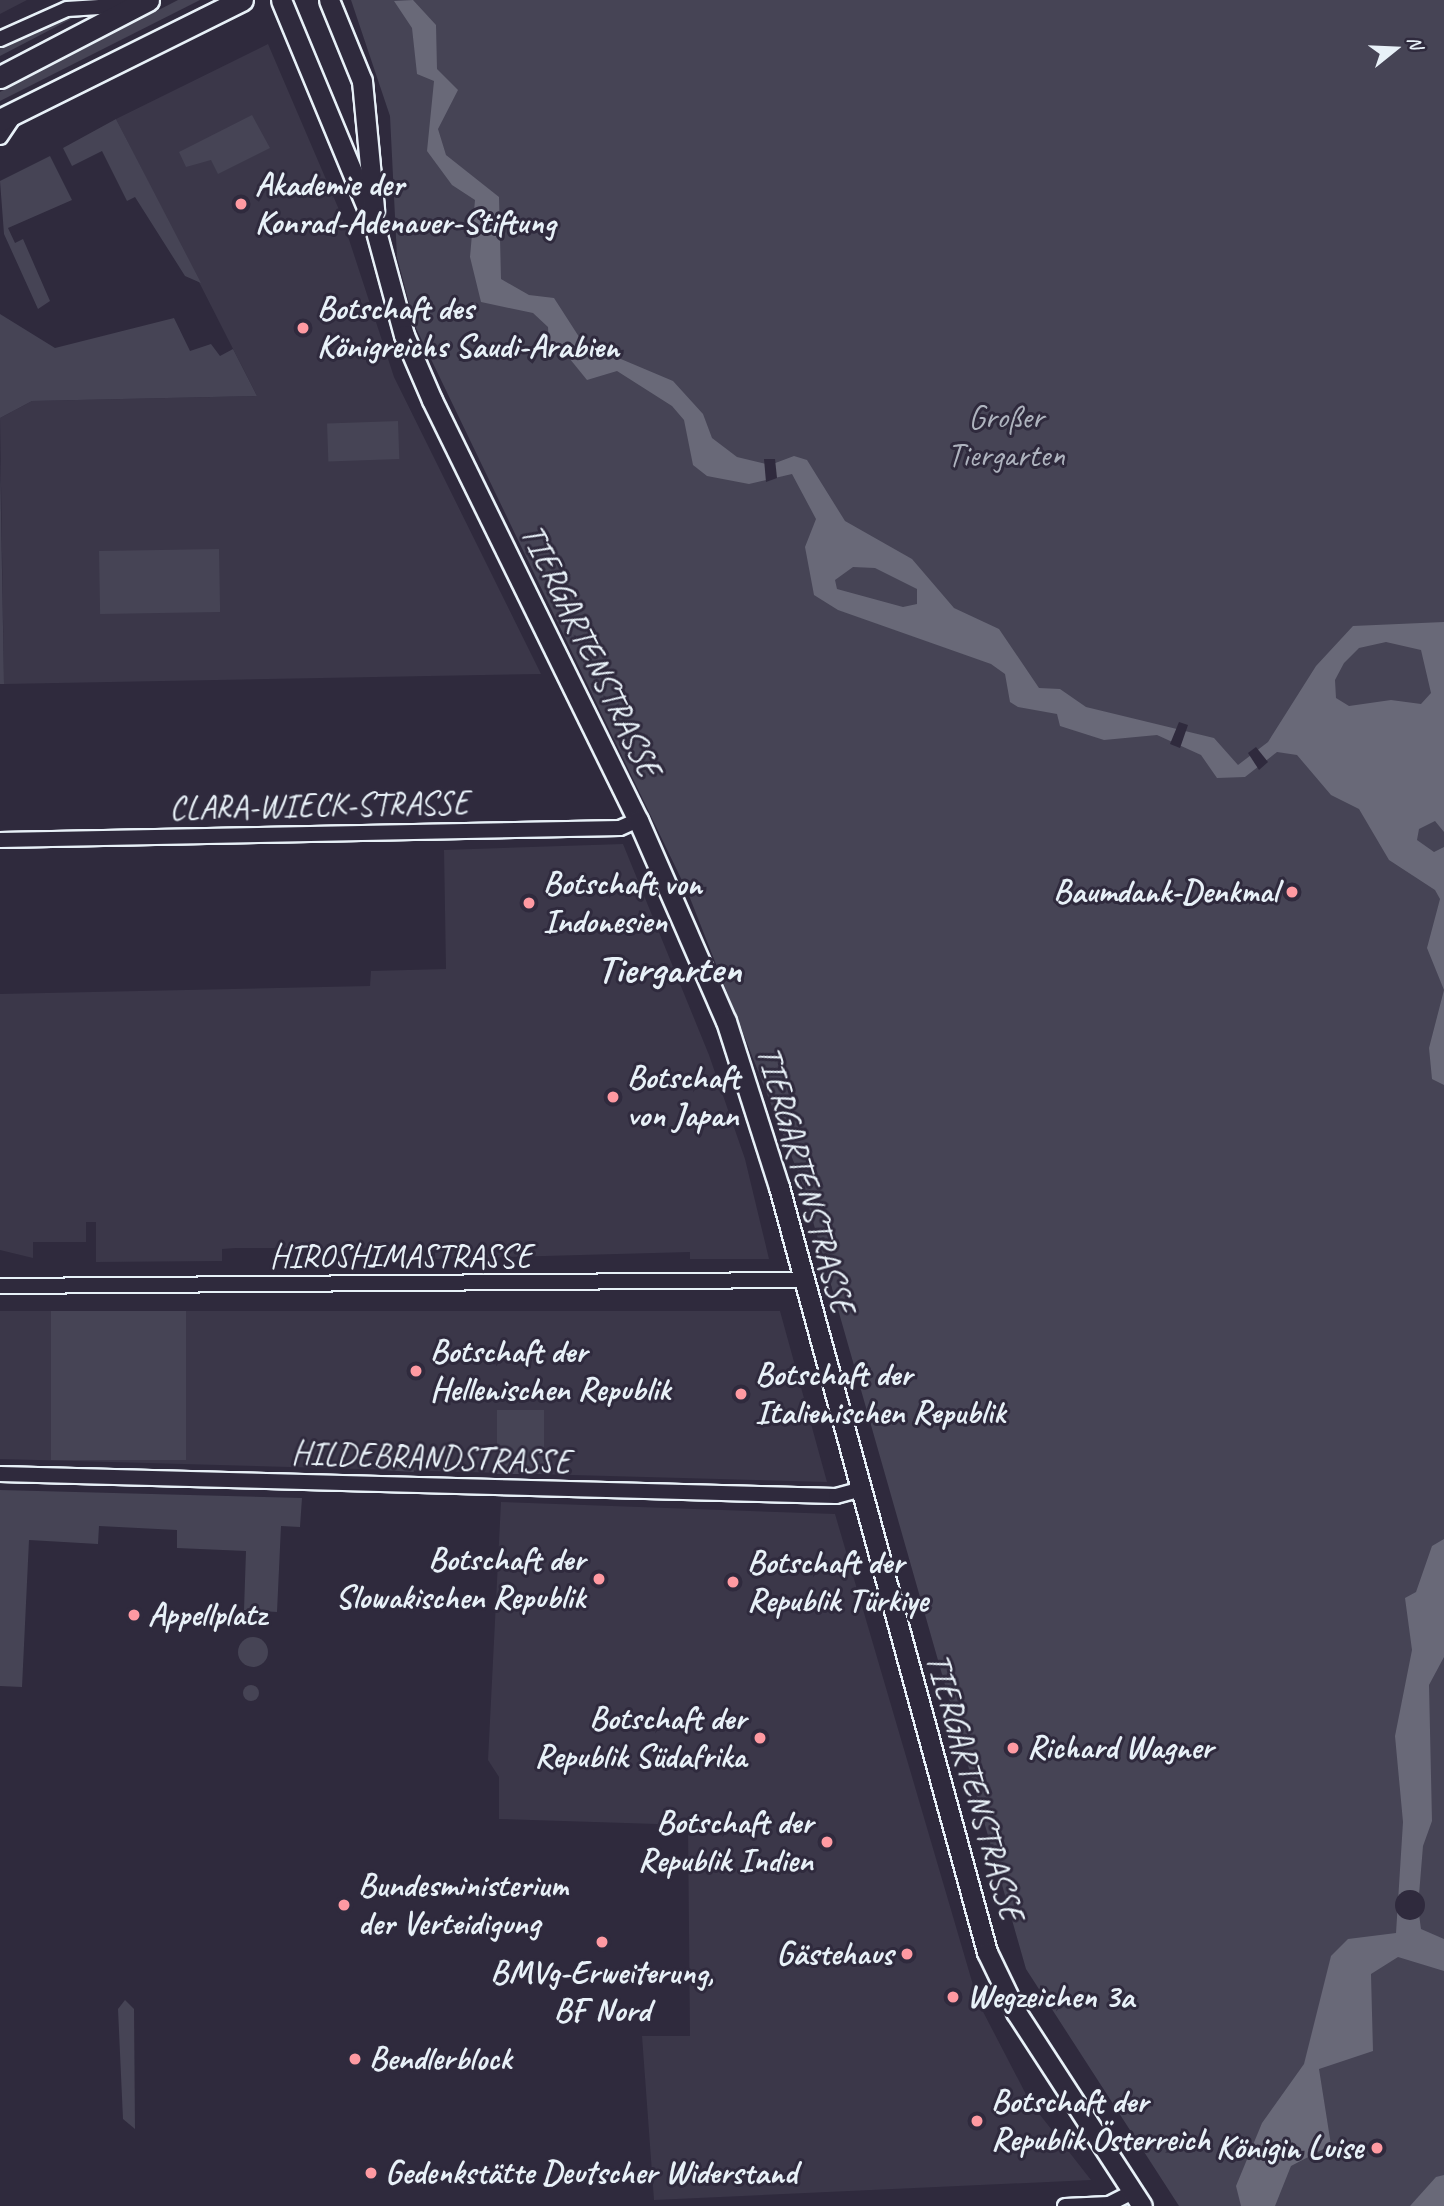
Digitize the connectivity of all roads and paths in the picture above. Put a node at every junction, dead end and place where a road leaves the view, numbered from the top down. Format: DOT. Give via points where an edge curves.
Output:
graph roads {
  1 [pos="242,0"];
  2 [pos="281,0"];
  3 [pos="329,0"];
  4 [pos="144,2"];
  5 [pos="0,39"];
  6 [pos="0,77"];
  7 [pos="9,116"];
  8 [pos="0,137"];
  9 [pos="374,224"];
  10 [pos="638,820"];
  11 [pos="0,840"];
  12 [pos="801,1280"];
  13 [pos="0,1286"];
  14 [pos="0,1474"];
  15 [pos="859,1490"];
  16 [pos="1137,2199"];
  17 [pos="1065,2206"];
  1 -- 7 [label="main road"];
  2 -- 9 [label="main road, TIERGARTENSTRASSE"];
  3 -- 9 [label="main road, TIERGARTENSTRASSE" via="362,81"];
  4 -- 5 [label="street" via="67,9"];
  4 -- 6 [label="main road"];
  7 -- 8 [label="street"];
  9 -- 10 [label="main road, TIERGARTENSTRASSE" via="404,335 432,400"];
  10 -- 11 [label="street, CLARA-WIECK-STRASSE" via="620,828"];
  10 -- 12 [label="main road, TIERGARTENSTRASSE" via="737,1054"];
  12 -- 13 [label="street, HIROSHIMASTRASSE"];
  12 -- 15 [label="main road, TIERGARTENSTRASSE"];
  14 -- 15 [label="street, HILDEBRANDSTRASSE" via="836,1496"];
  15 -- 16 [label="main road, TIERGARTENSTRASSE" via="987,1952 1016,2012"];
  16 -- 17 [label="street"];
}
